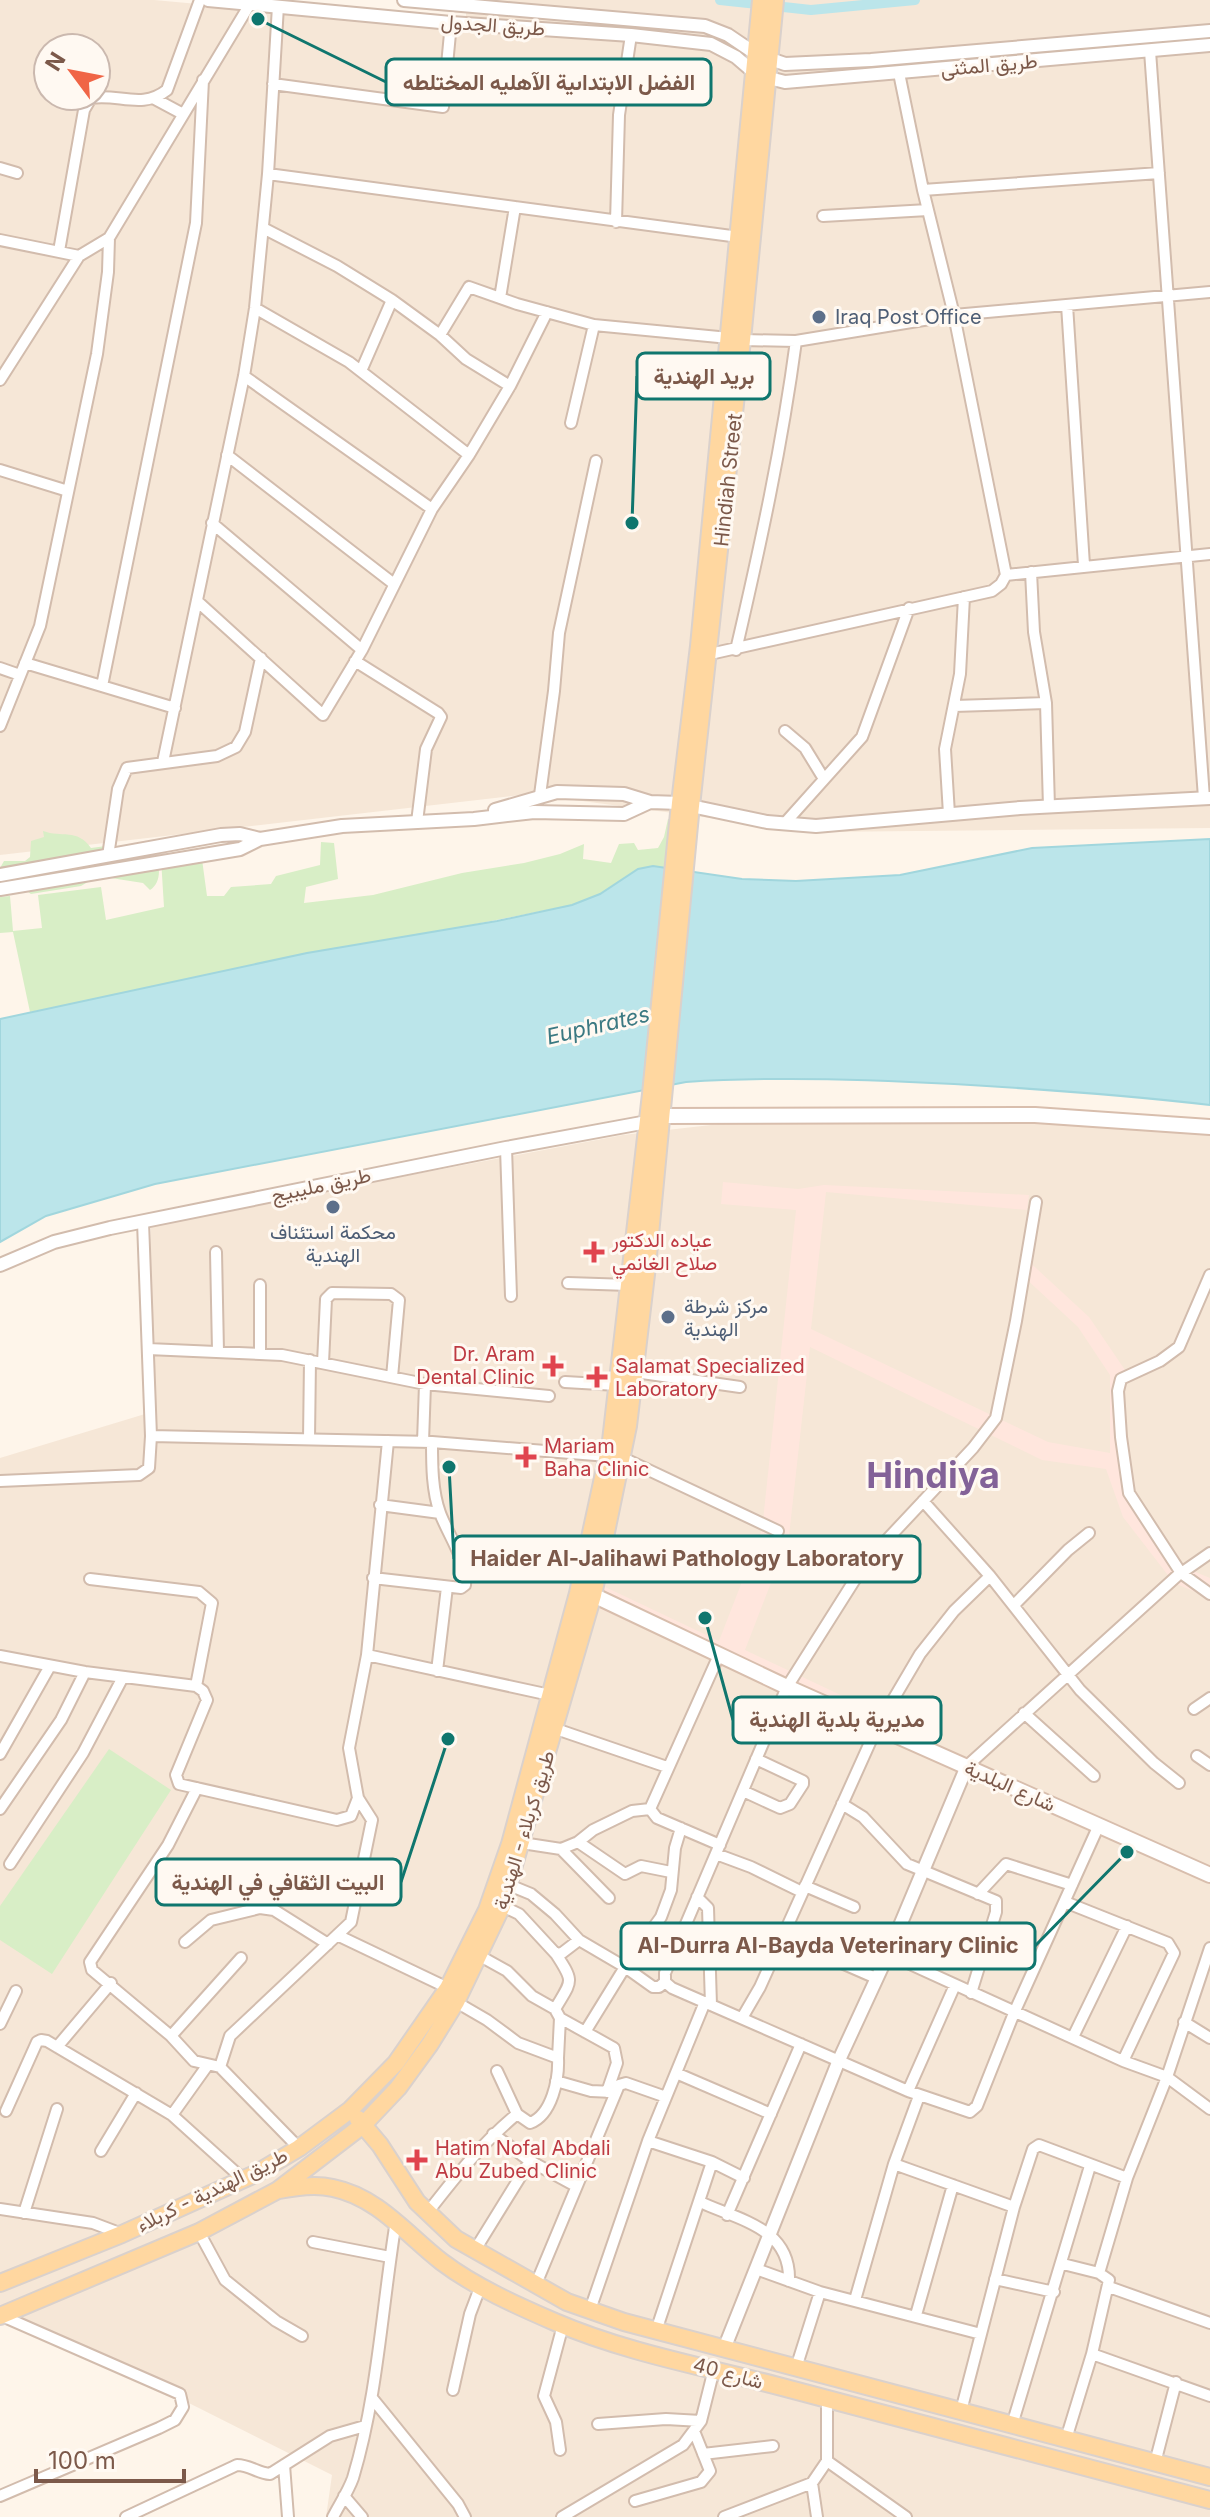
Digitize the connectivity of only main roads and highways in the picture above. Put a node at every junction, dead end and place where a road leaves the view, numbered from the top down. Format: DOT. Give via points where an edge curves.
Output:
graph roads {
  1 [pos="761,0"];
  2 [pos="775,0"];
  3 [pos="765,27"];
  4 [pos="761,77"];
  5 [pos="736,339"];
  6 [pos="685,810"];
  7 [pos="654,1119"];
  8 [pos="1210,1127"];
  9 [pos="615,1457"];
  10 [pos="593,1595"];
  11 [pos="1210,1875"];
  12 [pos="452,1995"];
  13 [pos="385,2077"];
  14 [pos="398,2088"];
  15 [pos="350,2110"];
  16 [pos="363,2125"];
  17 [pos="278,2190"];
  18 [pos="456,2239"];
  19 [pos="82,2250"];
  20 [pos="443,2263"];
  21 [pos="32,2270"];
  22 [pos="90,2276"];
  23 [pos="0,2283"];
  24 [pos="42,2297"];
  25 [pos="0,2316"];
  26 [pos="1192,2472"];
  27 [pos="1210,2477"];
  28 [pos="1187,2494"];
  29 [pos="1210,2500"];
  1 -- 3 [label="main road, Hindiah Street"];
  2 -- 3 [label="main road, Hindiah Street"];
  3 -- 4 [label="main road, Hindiah Street"];
  4 -- 5 [label="main road, Hindiah Street"];
  4 -- 5 [label="main road, Hindiah Street" via="739,237"];
  5 -- 6 [label="main road, Hindiah Street"];
  5 -- 6 [label="main road, Hindiah Street" via="710,654"];
  6 -- 7 [label="main road, طريق كربلاء - الهندية"];
  7 -- 8 [label="main road" via="1035,1115"];
  7 -- 9 [label="main road, طريق الهندية - كربلاء" via="617,1385"];
  7 -- 9 [label="main road, طريق كربلاء - الهندية" via="635,1372"];
  9 -- 10 [label="main road, طريق كربلاء - الهندية"];
  9 -- 12 [label="main road, طريق الهندية - كربلاء" via="510,1844"];
  10 -- 11 [label="main road, شارع البلدية"];
  10 -- 12 [label="main road, طريق كربلاء - الهندية" via="502,1906 480,1956"];
  12 -- 13 [label="main road, طريق الهندية - كربلاء"];
  12 -- 14 [label="main road, طريق كربلاء - الهندية"];
  13 -- 14 [label="main road"];
  13 -- 15 [label="main road, طريق الهندية - كربلاء"];
  14 -- 16 [label="main road, طريق كربلاء - الهندية"];
  15 -- 16 [label="main road, شارع 40"];
  15 -- 19 [label="main road, طريق الهندية - كربلاء" via="299,2148 243,2179"];
  16 -- 17 [label="main road, طريق كربلاء - الهندية"];
  16 -- 18 [label="main road, شارع 40" via="417,2202"];
  17 -- 20 [label="main road, شارع 40" via="335,2188 368,2202"];
  17 -- 22 [label="main road, طريق كربلاء - الهندية" via="199,2232"];
  18 -- 20 [label="main road"];
  18 -- 26 [label="main road, شارع 40" via="567,2302 656,2331"];
  19 -- 21 [label="main road, طريق الهندية - كربلاء"];
  19 -- 22 [label="main road" via="77,2266"];
  20 -- 28 [label="main road, شارع 40" via="563,2325 620,2347"];
  21 -- 23 [label="main road, طريق الهندية - كربلاء"];
  21 -- 24 [label="main road" via="47,2280"];
  22 -- 24 [label="main road, طريق كربلاء - الهندية"];
  24 -- 25 [label="main road, طريق كربلاء - الهندية"];
  26 -- 27 [label="main road, شارع 40"];
  26 -- 28 [label="main road"];
  28 -- 29 [label="main road, شارع 40"];
}
